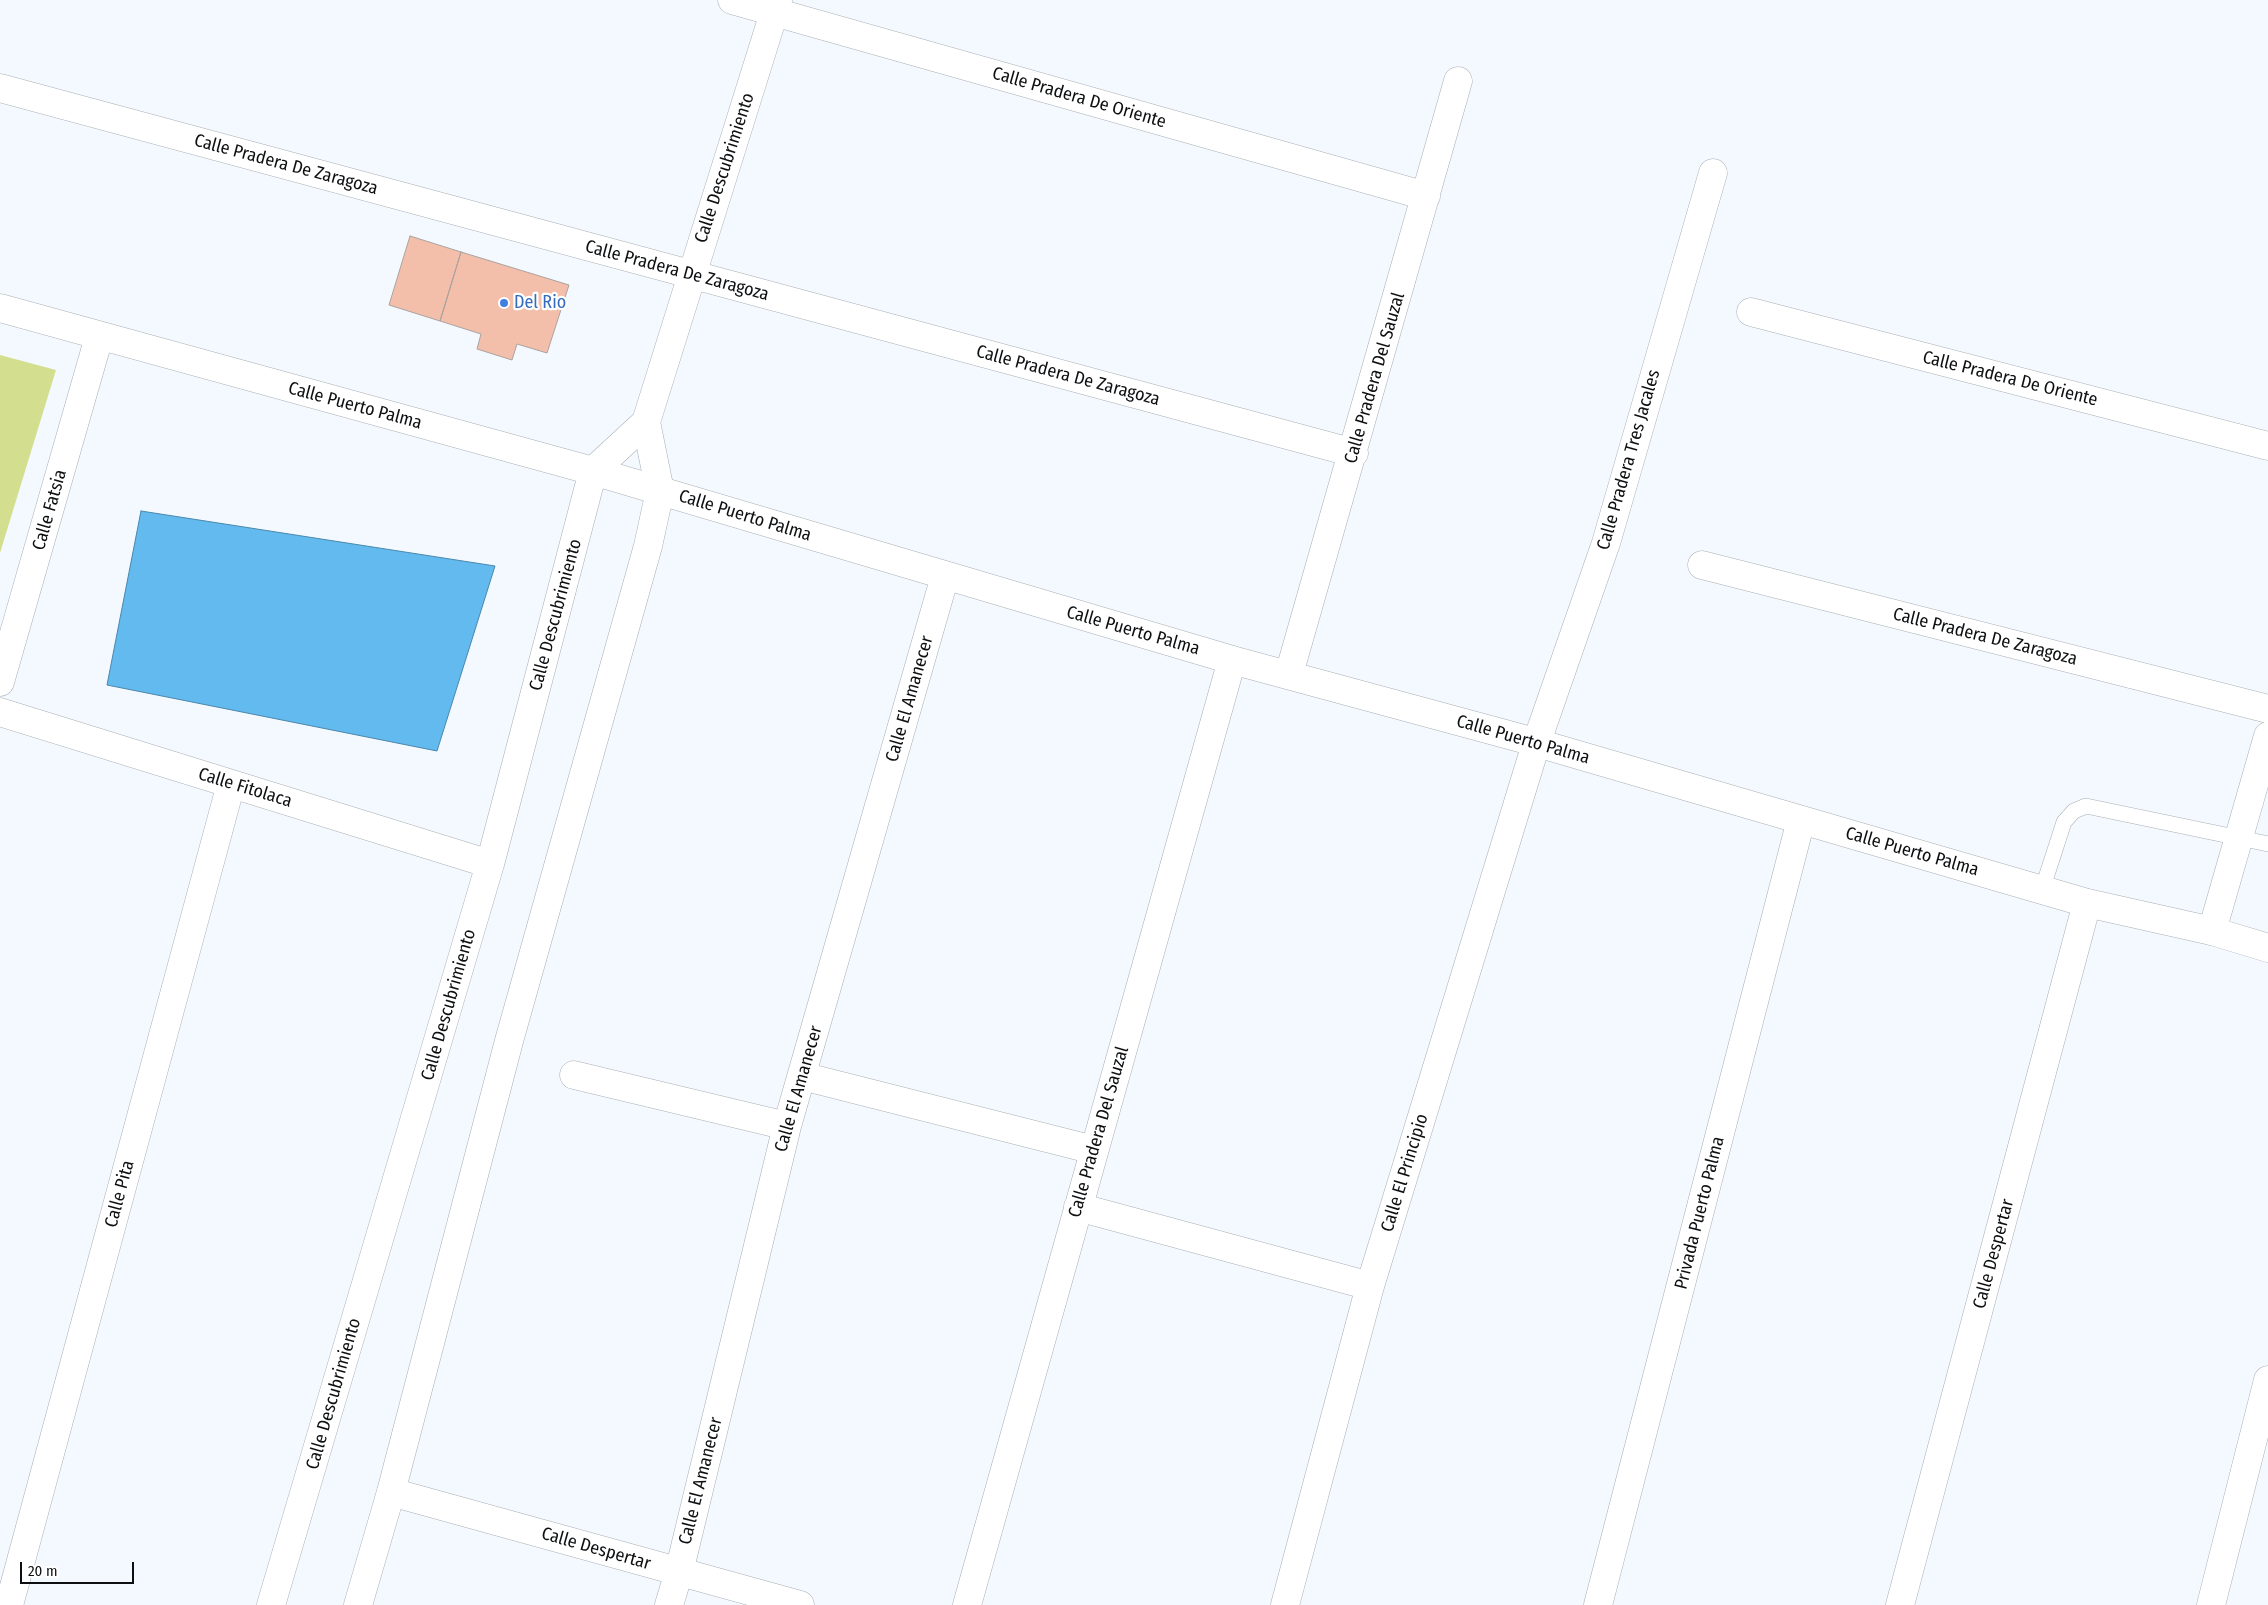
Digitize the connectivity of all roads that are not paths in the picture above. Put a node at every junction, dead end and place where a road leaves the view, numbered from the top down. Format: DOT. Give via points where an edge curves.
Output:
graph roads {
  1 [pos="732,0"];
  2 [pos="776,6"];
  3 [pos="1458,81"];
  4 [pos="0,88"];
  5 [pos="1713,173"];
  6 [pos="1426,196"];
  7 [pos="691,275"];
  8 [pos="0,308"];
  9 [pos="1751,312"];
  10 [pos="100,337"];
  11 [pos="646,422"];
  12 [pos="2268,446"];
  13 [pos="1354,453"];
  14 [pos="593,471"];
  15 [pos="660,491"];
  16 [pos="1702,565"];
  17 [pos="945,576"];
  18 [pos="1232,660"];
  19 [pos="1289,674"];
  20 [pos="0,682"];
  21 [pos="2268,709"];
  22 [pos="0,712"];
  23 [pos="2268,736"];
  24 [pos="1536,744"];
  25 [pos="230,784"];
  26 [pos="1801,820"];
  27 [pos="2237,839"];
  28 [pos="2268,844"];
  29 [pos="490,864"];
  30 [pos="2042,890"];
  31 [pos="2087,903"];
  32 [pos="2212,931"];
  33 [pos="2268,948"];
  34 [pos="574,1075"];
  35 [pos="802,1076"];
  36 [pos="787,1126"];
  37 [pos="1094,1150"];
  38 [pos="1078,1207"];
  39 [pos="1370,1286"];
  40 [pos="2268,1380"];
  41 [pos="391,1492"];
  42 [pos="679,1572"];
  43 [pos="9,1605"];
  44 [pos="271,1605"];
  45 [pos="358,1605"];
  46 [pos="668,1605"];
  47 [pos="800,1605"];
  48 [pos="967,1605"];
  49 [pos="1284,1605"];
  50 [pos="1598,1605"];
  51 [pos="1900,1605"];
  52 [pos="2211,1605"];
  1 -- 2 [label="street, Calle Pradera De Oriente"];
  2 -- 6 [label="street, Calle Pradera De Oriente"];
  2 -- 7 [label="street, Calle Descubrimiento"];
  3 -- 6 [label="street, Calle Pradera Del Sauzal"];
  4 -- 7 [label="street, Calle Pradera De Zaragoza"];
  5 -- 24 [label="street, Calle Pradera Tres Jacales" via="1606,542"];
  6 -- 13 [label="street, Calle Pradera Del Sauzal"];
  7 -- 11 [label="street, Calle Descubrimiento"];
  7 -- 13 [label="street, Calle Pradera De Zaragoza"];
  8 -- 10 [label="street, Calle Puerto Palma"];
  9 -- 12 [label="street, Calle Pradera De Oriente"];
  10 -- 14 [label="street, Calle Puerto Palma"];
  10 -- 20 [label="street, Calle Fatsia"];
  11 -- 14 [label="street"];
  11 -- 15 [label="street, Calle Descubrimiento"];
  13 -- 19 [label="street, Calle Pradera Del Sauzal"];
  14 -- 15 [label="street, Calle Puerto Palma"];
  14 -- 29 [label="street, Calle Descubrimiento"];
  15 -- 17 [label="street, Calle Puerto Palma"];
  15 -- 41 [label="street, Calle Descubrimiento" via="648,546 509,1041"];
  16 -- 21 [label="street, Calle Pradera De Zaragoza"];
  17 -- 18 [label="street, Calle Puerto Palma"];
  17 -- 35 [label="street, Calle El Amanecer"];
  18 -- 19 [label="street, Calle Puerto Palma"];
  18 -- 37 [label="street, Calle Pradera Del Sauzal"];
  19 -- 24 [label="street, Calle Puerto Palma"];
  22 -- 25 [label="street, Calle Fitolaca"];
  23 -- 27 [label="street"];
  24 -- 26 [label="street, Calle Puerto Palma"];
  24 -- 39 [label="street, Calle El Principio"];
  25 -- 29 [label="street, Calle Fitolaca"];
  25 -- 43 [label="street, Calle Pita"];
  26 -- 30 [label="street, Calle Puerto Palma"];
  26 -- 50 [label="street, Privada Puerto Palma"];
  27 -- 28 [label="lane"];
  27 -- 30 [label="lane" via="2086,806 2074,811 2064,822"];
  27 -- 32 [label="street"];
  29 -- 44 [label="street, Calle Descubrimiento"];
  30 -- 31 [label="street, Calle Puerto Palma"];
  31 -- 32 [label="street, Calle Puerto Palma"];
  31 -- 51 [label="street, Calle Despertar"];
  32 -- 33 [label="street, Calle Puerto Palma"];
  34 -- 36 [label="street"];
  35 -- 36 [label="street, Calle El Amanecer"];
  35 -- 37 [label="street"];
  36 -- 42 [label="street, Calle El Amanecer"];
  37 -- 38 [label="street, Calle Pradera Del Sauzal"];
  38 -- 39 [label="street"];
  38 -- 48 [label="street, Calle Pradera Del Sauzal"];
  39 -- 49 [label="street, Calle El Principio"];
  40 -- 52 [label="street"];
  41 -- 42 [label="street, Calle Despertar"];
  41 -- 45 [label="street, Calle Descubrimiento"];
  42 -- 46 [label="street, Calle El Amanecer"];
  42 -- 47 [label="street, Calle Despertar"];
}
